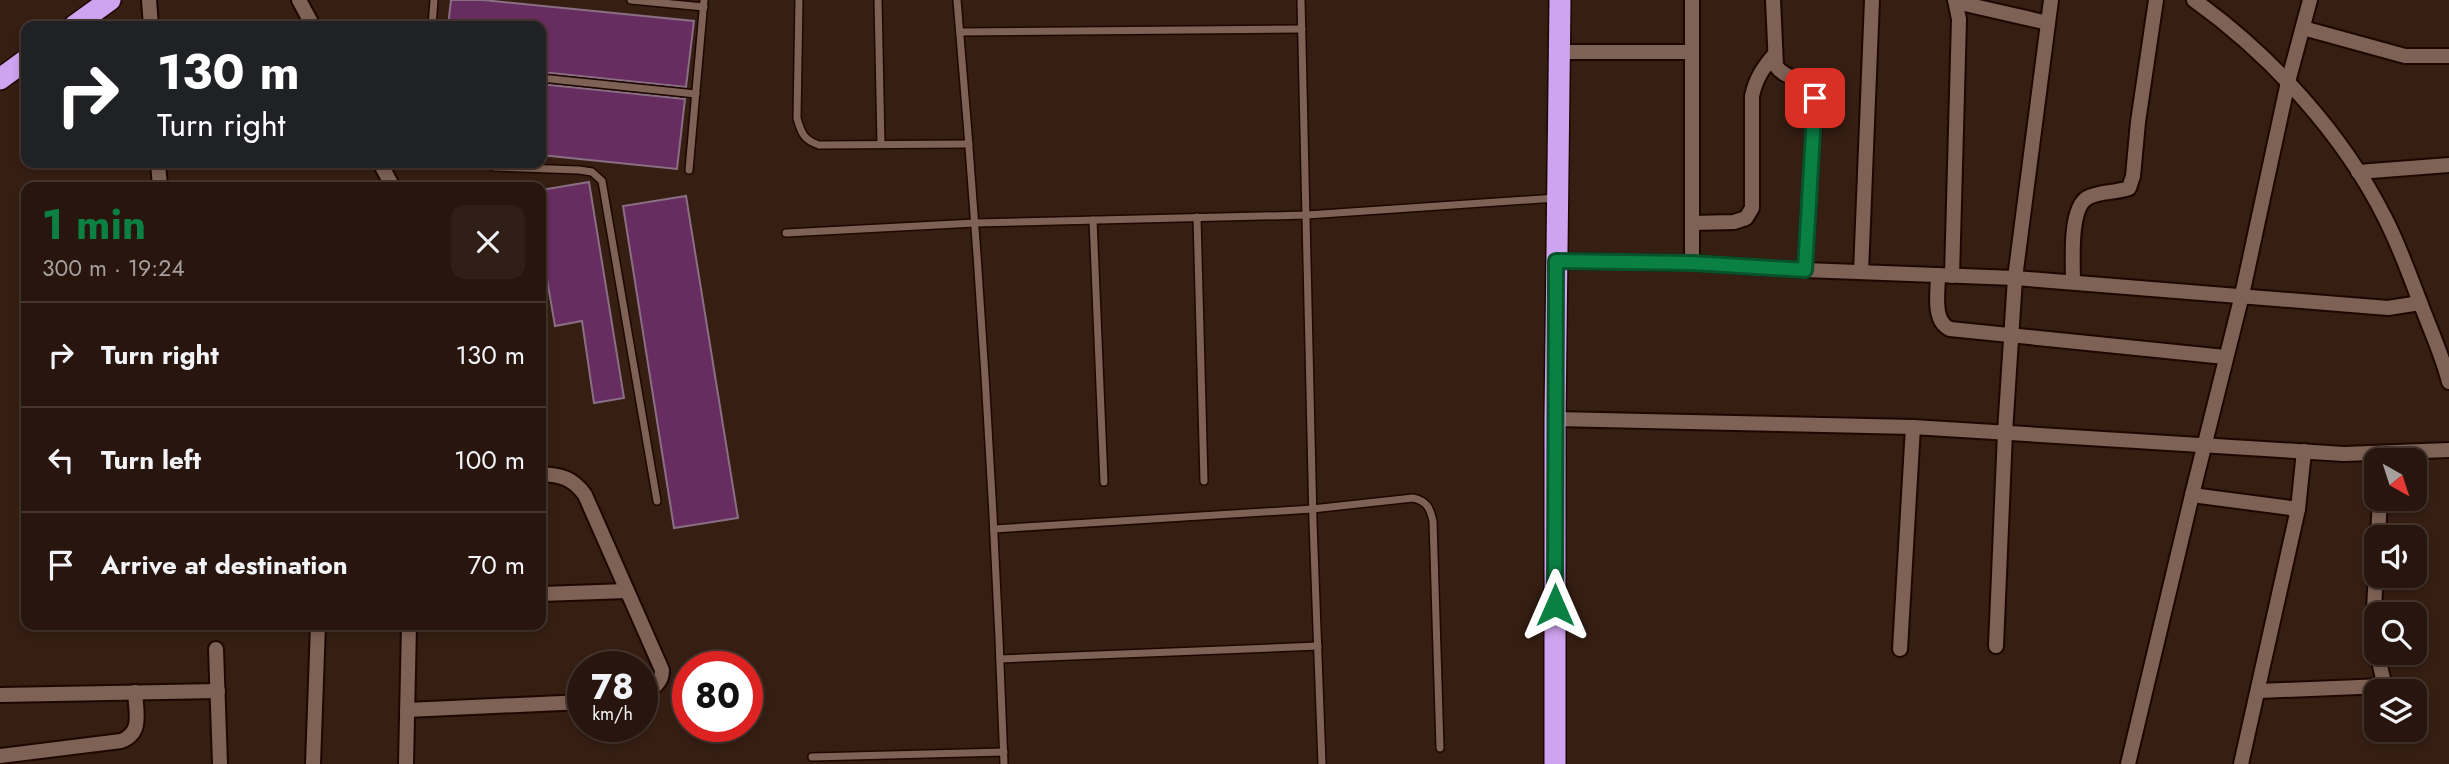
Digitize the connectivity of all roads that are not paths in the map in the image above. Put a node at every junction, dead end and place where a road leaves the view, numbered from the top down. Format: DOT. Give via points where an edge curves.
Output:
graph roads {
  1 [pos="149,0"];
  2 [pos="299,0"];
  3 [pos="434,0"];
  4 [pos="631,0"];
  5 [pos="799,0"];
  6 [pos="878,0"];
  7 [pos="957,0"];
  8 [pos="1301,0"];
  9 [pos="1560,0"];
  10 [pos="1692,0"];
  11 [pos="1773,0"];
  12 [pos="1872,0"];
  13 [pos="2051,0"];
  14 [pos="2156,0"];
  15 [pos="2194,0"];
  16 [pos="2310,0"];
  17 [pos="1955,1"];
  18 [pos="98,2"];
  19 [pos="704,4"];
  20 [pos="79,21"];
  21 [pos="151,21"];
  22 [pos="310,21"];
  23 [pos="432,21"];
  24 [pos="2048,23"];
  25 [pos="2302,28"];
  26 [pos="1302,29"];
  27 [pos="960,32"];
  28 [pos="1559,52"];
  29 [pos="1691,52"];
  30 [pos="1774,55"];
  31 [pos="2449,56"];
  32 [pos="21,64"];
  33 [pos="0,79"];
  34 [pos="546,79"];
  35 [pos="2288,82"];
  36 [pos="696,94"];
  37 [pos="881,144"];
  38 [pos="969,144"];
  39 [pos="2449,165"];
  40 [pos="522,168"];
  41 [pos="690,170"];
  42 [pos="2358,172"];
  43 [pos="1556,198"];
  44 [pos="1307,215"];
  45 [pos="1197,217"];
  46 [pos="1093,220"];
  47 [pos="975,223"];
  48 [pos="1692,223"];
  49 [pos="786,233"];
  50 [pos="1556,261"];
  51 [pos="1692,263"];
  52 [pos="1805,270"];
  53 [pos="1860,272"];
  54 [pos="1945,276"];
  55 [pos="2015,278"];
  56 [pos="2073,282"];
  57 [pos="2242,295"];
  58 [pos="2420,303"];
  59 [pos="2013,336"];
  60 [pos="2225,357"];
  61 [pos="2446,359"];
  62 [pos="2449,382"];
  63 [pos="1555,419"];
  64 [pos="1913,427"];
  65 [pos="2005,432"];
  66 [pos="2205,444"];
  67 [pos="2449,450"];
  68 [pos="2304,452"];
  69 [pos="2427,452"];
  70 [pos="2364,455"];
  71 [pos="546,474"];
  72 [pos="1204,481"];
  73 [pos="1104,482"];
  74 [pos="2192,495"];
  75 [pos="657,501"];
  76 [pos="1312,509"];
  77 [pos="2298,509"];
  78 [pos="994,529"];
  79 [pos="627,590"];
  80 [pos="546,594"];
  81 [pos="318,630"];
  82 [pos="409,630"];
  83 [pos="1318,646"];
  84 [pos="1996,646"];
  85 [pos="216,649"];
  86 [pos="1900,649"];
  87 [pos="654,651"];
  88 [pos="1000,659"];
  89 [pos="658,661"];
  90 [pos="658,684"];
  91 [pos="2364,689"];
  92 [pos="218,691"];
  93 [pos="2258,691"];
  94 [pos="135,692"];
  95 [pos="0,695"];
  96 [pos="567,703"];
  97 [pos="407,710"];
  98 [pos="1440,748"];
  99 [pos="1004,752"];
  100 [pos="0,756"];
  101 [pos="813,757"];
  102 [pos="220,764"];
  103 [pos="313,764"];
  104 [pos="406,764"];
  105 [pos="1004,764"];
  106 [pos="1322,764"];
  107 [pos="1555,764"];
  108 [pos="2128,764"];
  109 [pos="2241,764"];
  1 -- 21 [label="street"];
  2 -- 22 [label="street"];
  3 -- 23 [label="lane"];
  4 -- 19 [label="lane"];
  5 -- 37 [label="lane" via="797,118 802,134 820,145"];
  6 -- 37 [label="lane"];
  7 -- 27 [label="lane"];
  8 -- 26 [label="lane"];
  9 -- 28 [label="highway"];
  10 -- 29 [label="street"];
  11 -- 30 [label="street"];
  12 -- 53 [label="street"];
  13 -- 24 [label="street"];
  14 -- 56 [label="street" via="2133,176 2129,188 2094,195 2084,200 2076,213"];
  15 -- 35 [label="street"];
  16 -- 25 [label="street"];
  17 -- 24 [label="street"];
  17 -- 54 [label="street" via="1959,19"];
  18 -- 20 [label="highway"];
  19 -- 36 [label="lane"];
  24 -- 55 [label="street"];
  25 -- 31 [label="street" via="2405,57"];
  25 -- 35 [label="street"];
  26 -- 27 [label="lane"];
  26 -- 44 [label="lane"];
  27 -- 38 [label="lane"];
  28 -- 29 [label="street"];
  28 -- 43 [label="highway"];
  29 -- 48 [label="street"];
  30 -- 48 [label="street" via="1762,69 1752,96 1752,208 1746,218 1734,222"];
  30 -- 52 [label="street" via="1781,73 1802,80 1815,98"];
  32 -- 33 [label="highway"];
  34 -- 36 [label="lane"];
  35 -- 42 [label="street"];
  35 -- 57 [label="street"];
  36 -- 41 [label="lane"];
  37 -- 38 [label="lane"];
  38 -- 47 [label="lane"];
  39 -- 42 [label="street"];
  40 -- 75 [label="lane" via="593,172 602,181"];
  42 -- 58 [label="street" via="2385,218"];
  43 -- 44 [label="lane"];
  43 -- 50 [label="highway"];
  44 -- 45 [label="lane"];
  44 -- 76 [label="lane"];
  45 -- 46 [label="lane"];
  45 -- 72 [label="lane"];
  46 -- 47 [label="lane"];
  46 -- 73 [label="lane"];
  47 -- 49 [label="lane"];
  47 -- 78 [label="lane"];
  48 -- 51 [label="street"];
  50 -- 51 [label="street"];
  50 -- 63 [label="highway"];
  51 -- 52 [label="street"];
  52 -- 53 [label="street"];
  53 -- 54 [label="street"];
  54 -- 55 [label="street"];
  54 -- 59 [label="street" via="1938,313 1944,327"];
  55 -- 56 [label="street"];
  55 -- 59 [label="street"];
  56 -- 57 [label="street"];
  57 -- 58 [label="street" via="2388,308"];
  57 -- 60 [label="street"];
  58 -- 61 [label="street"];
  59 -- 60 [label="street"];
  59 -- 65 [label="street"];
  60 -- 66 [label="street"];
  61 -- 62 [label="street"];
  63 -- 64 [label="street"];
  63 -- 107 [label="highway"];
  64 -- 65 [label="street"];
  64 -- 86 [label="street"];
  65 -- 66 [label="street"];
  65 -- 84 [label="street"];
  66 -- 68 [label="street"];
  66 -- 74 [label="street"];
  67 -- 69 [label="street"];
  68 -- 70 [label="street"];
  68 -- 77 [label="street"];
  71 -- 79 [label="street" via="578,485"];
  74 -- 77 [label="street"];
  74 -- 108 [label="street"];
  76 -- 78 [label="lane"];
  76 -- 83 [label="lane"];
  76 -- 98 [label="lane" via="1413,498 1423,500 1430,509"];
  77 -- 93 [label="street"];
  78 -- 88 [label="lane"];
  79 -- 80 [label="street"];
  79 -- 87 [label="street"];
  81 -- 103 [label="street"];
  82 -- 97 [label="street"];
  83 -- 88 [label="lane"];
  83 -- 106 [label="lane"];
  85 -- 92 [label="street"];
  88 -- 99 [label="lane"];
  89 -- 90 [label="street" via="662,670"];
  91 -- 93 [label="street"];
  92 -- 94 [label="street"];
  92 -- 102 [label="street"];
  93 -- 109 [label="street"];
  94 -- 95 [label="street"];
  94 -- 100 [label="street" via="137,724 129,738"];
  96 -- 97 [label="street"];
  97 -- 104 [label="street"];
  99 -- 101 [label="lane"];
  99 -- 105 [label="lane"];
}
